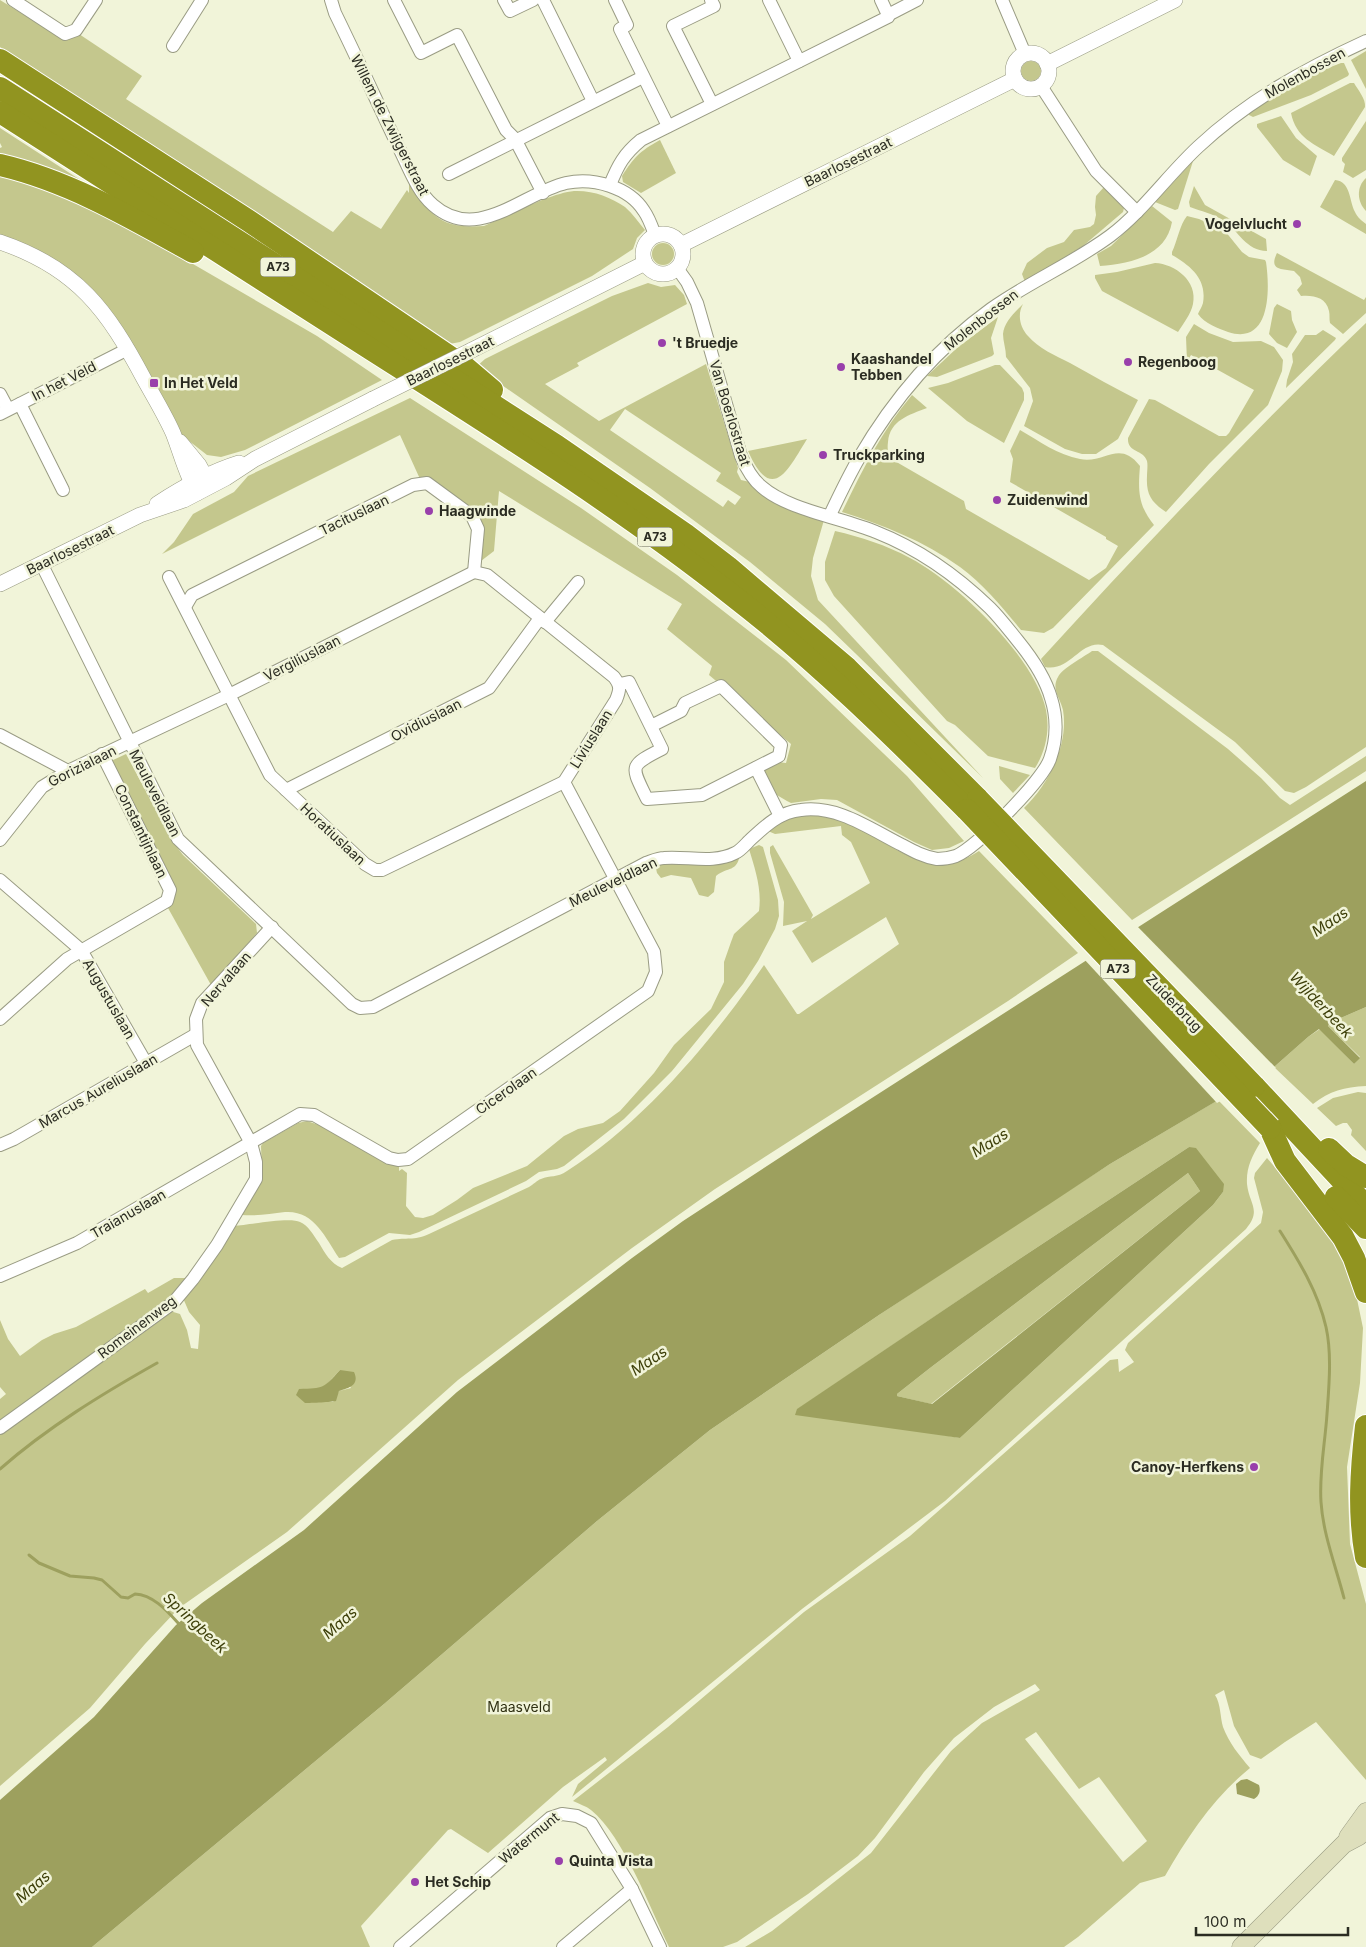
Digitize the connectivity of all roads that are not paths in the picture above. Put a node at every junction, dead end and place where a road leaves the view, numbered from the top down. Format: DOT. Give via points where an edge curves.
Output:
graph roads {
  1 [pos="13,0"];
  2 [pos="96,0"];
  3 [pos="202,0"];
  4 [pos="331,0"];
  5 [pos="394,0"];
  6 [pos="504,0"];
  7 [pos="533,0"];
  8 [pos="542,0"];
  9 [pos="615,0"];
  10 [pos="769,0"];
  11 [pos="881,0"];
  12 [pos="917,0"];
  13 [pos="1175,0"];
  14 [pos="1005,1"];
  15 [pos="713,3"];
  16 [pos="888,15"];
  17 [pos="1366,41"];
  18 [pos="173,46"];
  19 [pos="1025,54"];
  20 [pos="0,60"];
  21 [pos="799,61"];
  22 [pos="1047,64"];
  23 [pos="643,76"];
  24 [pos="1015,79"];
  25 [pos="1041,86"];
  26 [pos="0,88"];
  27 [pos="593,101"];
  28 [pos="712,104"];
  29 [pos="0,112"];
  30 [pos="668,126"];
  31 [pos="515,139"];
  32 [pos="0,165"];
  33 [pos="449,174"];
  34 [pos="610,185"];
  35 [pos="543,193"];
  36 [pos="1137,212"];
  37 [pos="655,235"];
  38 [pos="0,242"];
  39 [pos="681,246"];
  40 [pos="645,263"];
  41 [pos="677,268"];
  42 [pos="308,309"];
  43 [pos="128,349"];
  44 [pos="0,394"];
  45 [pos="9,409"];
  46 [pos="557,446"];
  47 [pos="201,485"];
  48 [pos="63,490"];
  49 [pos="830,516"];
  50 [pos="41,564"];
  51 [pos="474,572"];
  52 [pos="169,577"];
  53 [pos="578,582"];
  54 [pos="0,584"];
  55 [pos="185,607"];
  56 [pos="543,620"];
  57 [pos="620,684"];
  58 [pos="228,695"];
  59 [pos="651,726"];
  60 [pos="0,736"];
  61 [pos="130,742"];
  62 [pos="102,754"];
  63 [pos="756,768"];
  64 [pos="68,771"];
  65 [pos="564,782"];
  66 [pos="286,790"];
  67 [pos="972,804"];
  68 [pos="780,816"];
  69 [pos="0,840"];
  70 [pos="0,880"];
  71 [pos="615,880"];
  72 [pos="272,927"];
  73 [pos="81,950"];
  74 [pos="0,1019"];
  75 [pos="195,1036"];
  76 [pos="146,1063"];
  77 [pos="252,1143"];
  78 [pos="0,1145"];
  79 [pos="1300,1148"];
  80 [pos="1366,1177"];
  81 [pos="1366,1206"];
  82 [pos="1366,1228"];
  83 [pos="0,1276"];
  84 [pos="1366,1292"];
  85 [pos="1366,1426"];
  86 [pos="0,1428"];
  87 [pos="1366,1557"];
  88 [pos="1366,1812"];
  89 [pos="1366,1829"];
  90 [pos="1344,1844"];
  91 [pos="632,1889"];
  92 [pos="400,1947"];
  93 [pos="564,1947"];
  94 [pos="660,1947"];
  95 [pos="1241,1947"];
  1 -- 2 [label="street" via="65,34 76,30"];
  3 -- 18 [label="street"];
  4 -- 35 [label="street, Willem de Zwijgerstraat" via="418,186 432,204 444,213 477,219 494,216"];
  5 -- 31 [label="street" via="421,53 457,35 506,130"];
  6 -- 7 [label="street" via="510,11"];
  8 -- 27 [label="street"];
  9 -- 23 [label="street" via="628,25 620,29"];
  10 -- 21 [label="street"];
  11 -- 16 [label="street"];
  12 -- 16 [label="street"];
  13 -- 22 [label="street"];
  14 -- 19 [label="street"];
  15 -- 28 [label="street" via="673,26"];
  16 -- 21 [label="street"];
  17 -- 36 [label="street, Molenbossen" via="1305,70 1239,112 1196,149"];
  19 -- 22 [label="street" via="1038,54"];
  19 -- 24 [label="street" via="1015,64"];
  20 -- 46 [label="highway, A73" via="241,216 465,368"];
  21 -- 28 [label="street"];
  22 -- 25 [label="street" via="1048,76"];
  23 -- 27 [label="street"];
  23 -- 30 [label="street"];
  24 -- 25 [label="street" via="1026,88"];
  24 -- 39 [label="street, Baarlosestraat"];
  25 -- 36 [label="street" via="1096,171"];
  26 -- 46 [label="highway, A73"];
  27 -- 31 [label="street"];
  28 -- 30 [label="street"];
  29 -- 42 [label="highway, A73"];
  30 -- 34 [label="street" via="626,152"];
  31 -- 33 [label="street"];
  31 -- 35 [label="street"];
  32 -- 42 [label="highway, A73" via="68,187"];
  34 -- 35 [label="street, Willem de Zwijgerstraat" via="566,183"];
  34 -- 37 [label="street, Willem de Zwijgerstraat" via="644,210"];
  36 -- 49 [label="street, Molenbossen" via="1110,236 1020,289 950,342 898,399 879,426 858,459"];
  37 -- 39 [label="street" via="671,236"];
  37 -- 40 [label="street" via="644,247"];
  38 -- 43 [label="street" via="54,267 84,289"];
  39 -- 41 [label="street" via="682,258"];
  40 -- 41 [label="street" via="652,271 662,274"];
  40 -- 47 [label="street, Baarlosestraat, bridge" via="255,459 226,478"];
  41 -- 49 [label="street, Van Boerlostraat" via="688,282 697,303 748,471 761,487 778,498"];
  42 -- 67 [label="highway, A73" via="496,428 658,538 733,595"];
  43 -- 45 [label="street, In het Veld"];
  43 -- 47 [label="street" via="172,432 199,465"];
  44 -- 45 [label="street"];
  45 -- 48 [label="street"];
  46 -- 67 [label="highway, A73" via="685,534 854,674"];
  47 -- 50 [label="street, Baarlosestraat" via="184,500 140,515"];
  49 -- 68 [label="street, Meuleveldlaan" via="910,548 948,572 992,609 1030,656 1044,680 1051,698 1056,733 1050,760 1042,775 1021,800 972,846 956,856 940,859 923,856 846,816 822,809 799,810"];
  50 -- 54 [label="street, Baarlosestraat"];
  50 -- 61 [label="street, Meuleveldlaan"];
  51 -- 55 [label="street, Tacituslaan" via="478,529 472,516 427,483 413,485 192,595"];
  51 -- 56 [label="street" via="487,574"];
  51 -- 58 [label="street, Vergiliuslaan"];
  52 -- 55 [label="street"];
  53 -- 56 [label="street"];
  55 -- 58 [label="street"];
  56 -- 57 [label="street"];
  56 -- 66 [label="street, Ovidiuslaan" via="489,688"];
  57 -- 59 [label="street" via="629,682"];
  57 -- 65 [label="street, Liviuslaan" via="616,700"];
  58 -- 61 [label="street, Vergiliuslaan"];
  58 -- 66 [label="street, Horatiuslaan" via="270,775"];
  59 -- 63 [label="street" via="720,686 781,745 779,756"];
  59 -- 63 [label="street" via="662,749 635,766 635,775 647,799 702,795"];
  60 -- 64 [label="street"];
  61 -- 62 [label="street, Gorizialaan"];
  61 -- 72 [label="street, Meuleveldlaan" via="178,839"];
  62 -- 64 [label="street, Gorizialaan"];
  62 -- 73 [label="street, Constantijnlaan" via="170,890 167,902"];
  63 -- 68 [label="street"];
  64 -- 69 [label="street, Gorizialaan" via="42,786"];
  65 -- 66 [label="street, Horatiuslaan" via="382,870 364,864"];
  65 -- 71 [label="street, Liviuslaan"];
  67 -- 79 [label="highway, Zuiderbrug / A73, bridge" via="1254,1086"];
  67 -- 79 [label="highway, Zuiderbrug / A73, bridge" via="1270,1128"];
  68 -- 71 [label="street, Meuleveldlaan" via="737,853 720,858 662,858"];
  70 -- 73 [label="street, Augustuslaan"];
  71 -- 72 [label="street, Meuleveldlaan" via="373,1007 360,1008 352,1004"];
  71 -- 77 [label="street, Cicerolaan" via="654,952 656,972 648,991 408,1159 389,1158 314,1115 300,1114"];
  72 -- 75 [label="street, Nervalaan" via="202,1003 196,1019"];
  73 -- 74 [label="street, Constantijnlaan" via="67,958"];
  73 -- 76 [label="street, Augustuslaan"];
  75 -- 76 [label="street, Marcus Aureliuslaan"];
  75 -- 77 [label="street"];
  76 -- 78 [label="street, Marcus Aureliuslaan"];
  77 -- 83 [label="street, Traianuslaan" via="78,1243"];
  77 -- 86 [label="street, Romeinenweg" via="256,1179 217,1244 173,1302"];
  79 -- 80 [label="highway, A73" via="1346,1165"];
  79 -- 81 [label="highway, A73"];
  79 -- 82 [label="highway, A73"];
  79 -- 84 [label="highway, A73" via="1354,1258"];
  85 -- 87 [label="highway" via="1360,1500"];
  88 -- 90 [label="main road"];
  89 -- 90 [label="main road"];
  90 -- 95 [label="main road"];
  91 -- 92 [label="street, Watermunt" via="590,1823 562,1809"];
  91 -- 93 [label="street"];
  91 -- 94 [label="street"];
}
